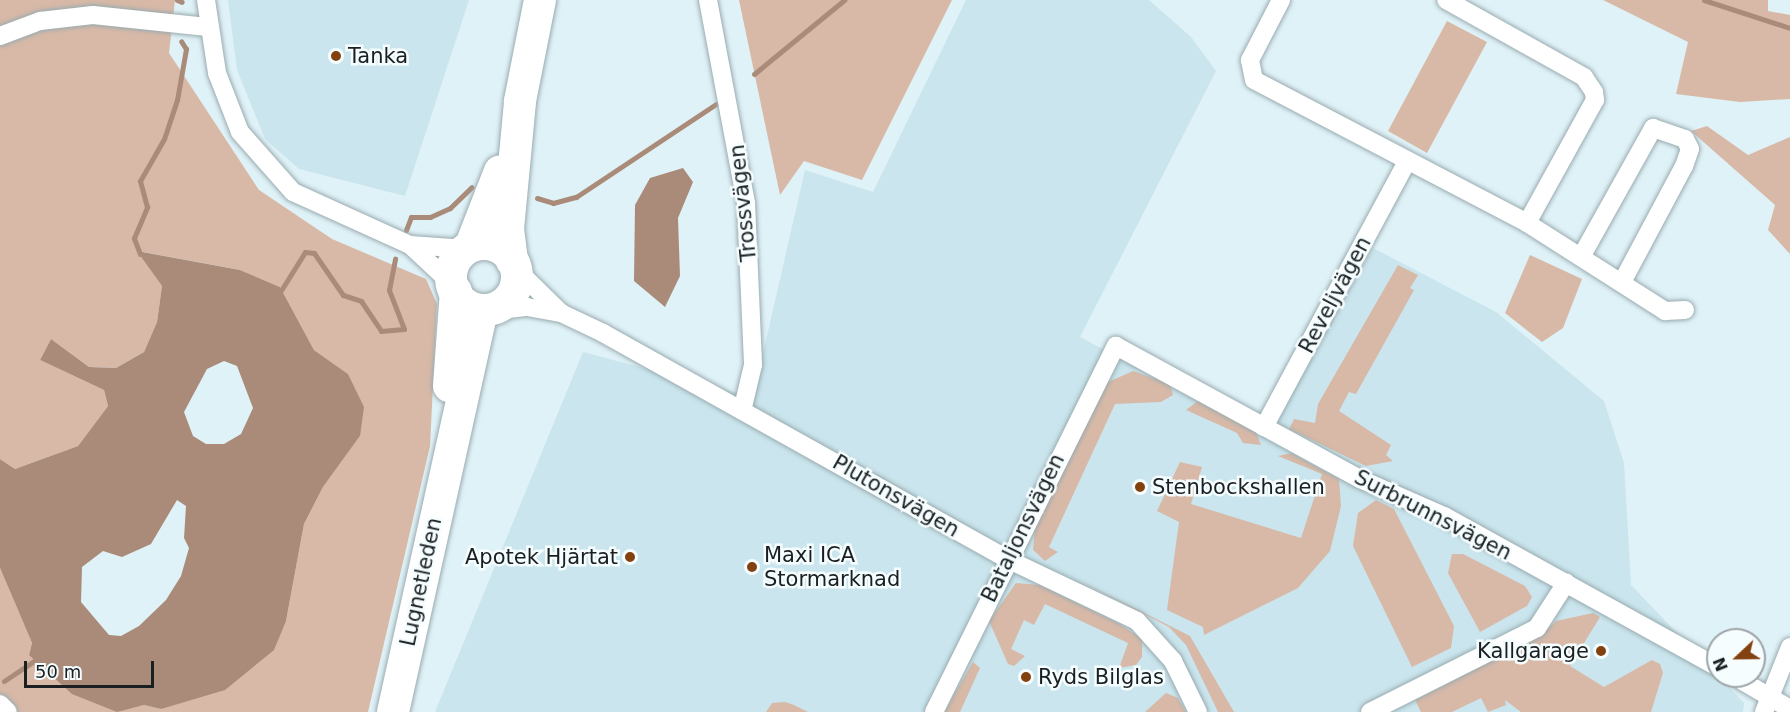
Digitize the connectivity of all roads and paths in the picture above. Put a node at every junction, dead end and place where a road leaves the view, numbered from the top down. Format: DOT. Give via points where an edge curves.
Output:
graph roads {
  1 [pos="206,0"];
  2 [pos="540,0"];
  3 [pos="708,0"];
  4 [pos="1281,0"];
  5 [pos="1446,0"];
  6 [pos="207,27"];
  7 [pos="0,36"];
  8 [pos="520,101"];
  9 [pos="1406,163"];
  10 [pos="1527,223"];
  11 [pos="410,246"];
  12 [pos="469,247"];
  13 [pos="1581,257"];
  14 [pos="512,263"];
  15 [pos="1622,282"];
  16 [pos="455,288"];
  17 [pos="1685,310"];
  18 [pos="487,312"];
  19 [pos="561,313"];
  20 [pos="1116,346"];
  21 [pos="743,407"];
  22 [pos="1264,427"];
  23 [pos="448,452"];
  24 [pos="1007,559"];
  25 [pos="1566,583"];
  26 [pos="1790,647"];
  27 [pos="1706,660"];
  28 [pos="1748,688"];
  29 [pos="0,704"];
  30 [pos="1767,705"];
  31 [pos="1790,709"];
  32 [pos="8,712"];
  33 [pos="393,712"];
  34 [pos="934,712"];
  35 [pos="1198,712"];
  36 [pos="1370,712"];
  1 -- 6 [label="street"];
  2 -- 8 [label="highway"];
  3 -- 21 [label="street, Trossvägen" via="747,203 753,365"];
  4 -- 9 [label="street" via="1250,60 1254,80"];
  5 -- 10 [label="street" via="1584,77 1594,92 1595,100"];
  6 -- 7 [label="street" via="93,15 40,21"];
  6 -- 11 [label="street" via="217,73 240,132 270,170 324,210"];
  8 -- 12 [label="highway" via="489,210"];
  8 -- 14 [label="highway" via="508,230"];
  9 -- 10 [label="street"];
  9 -- 22 [label="street, Reveljvägen"];
  10 -- 13 [label="street"];
  11 -- 12 [label="street"];
  11 -- 16 [label="street"];
  12 -- 14 [label="highway" via="494,243"];
  12 -- 16 [label="highway" via="455,265"];
  13 -- 15 [label="street"];
  13 -- 15 [label="street" via="1653,128 1685,139 1690,149 1684,166"];
  14 -- 18 [label="highway" via="511,290"];
  14 -- 19 [label="street, Plutonsvägen"];
  15 -- 17 [label="street" via="1665,311"];
  16 -- 18 [label="highway" via="464,306"];
  16 -- 23 [label="highway, Lugnetleden"];
  18 -- 19 [label="street, Plutonsvägen" via="527,307"];
  18 -- 23 [label="highway, Lugnetleden"];
  19 -- 21 [label="street, Plutonsvägen"];
  20 -- 22 [label="street, Surbrunnsvägen"];
  20 -- 24 [label="street, Bataljonsvägen"];
  21 -- 24 [label="street, Plutonsvägen"];
  22 -- 25 [label="street, Surbrunnsvägen"];
  23 -- 33 [label="highway, Lugnetleden"];
  24 -- 34 [label="street, Bataljonsvägen"];
  24 -- 35 [label="street, Plutonsvägen" via="1137,621 1173,661"];
  25 -- 27 [label="street, Surbrunnsvägen"];
  25 -- 36 [label="street" via="1537,628"];
  26 -- 30 [label="street"];
  28 -- 30 [label="street"];
  29 -- 32 [label="street"];
  30 -- 31 [label="street"];
}
